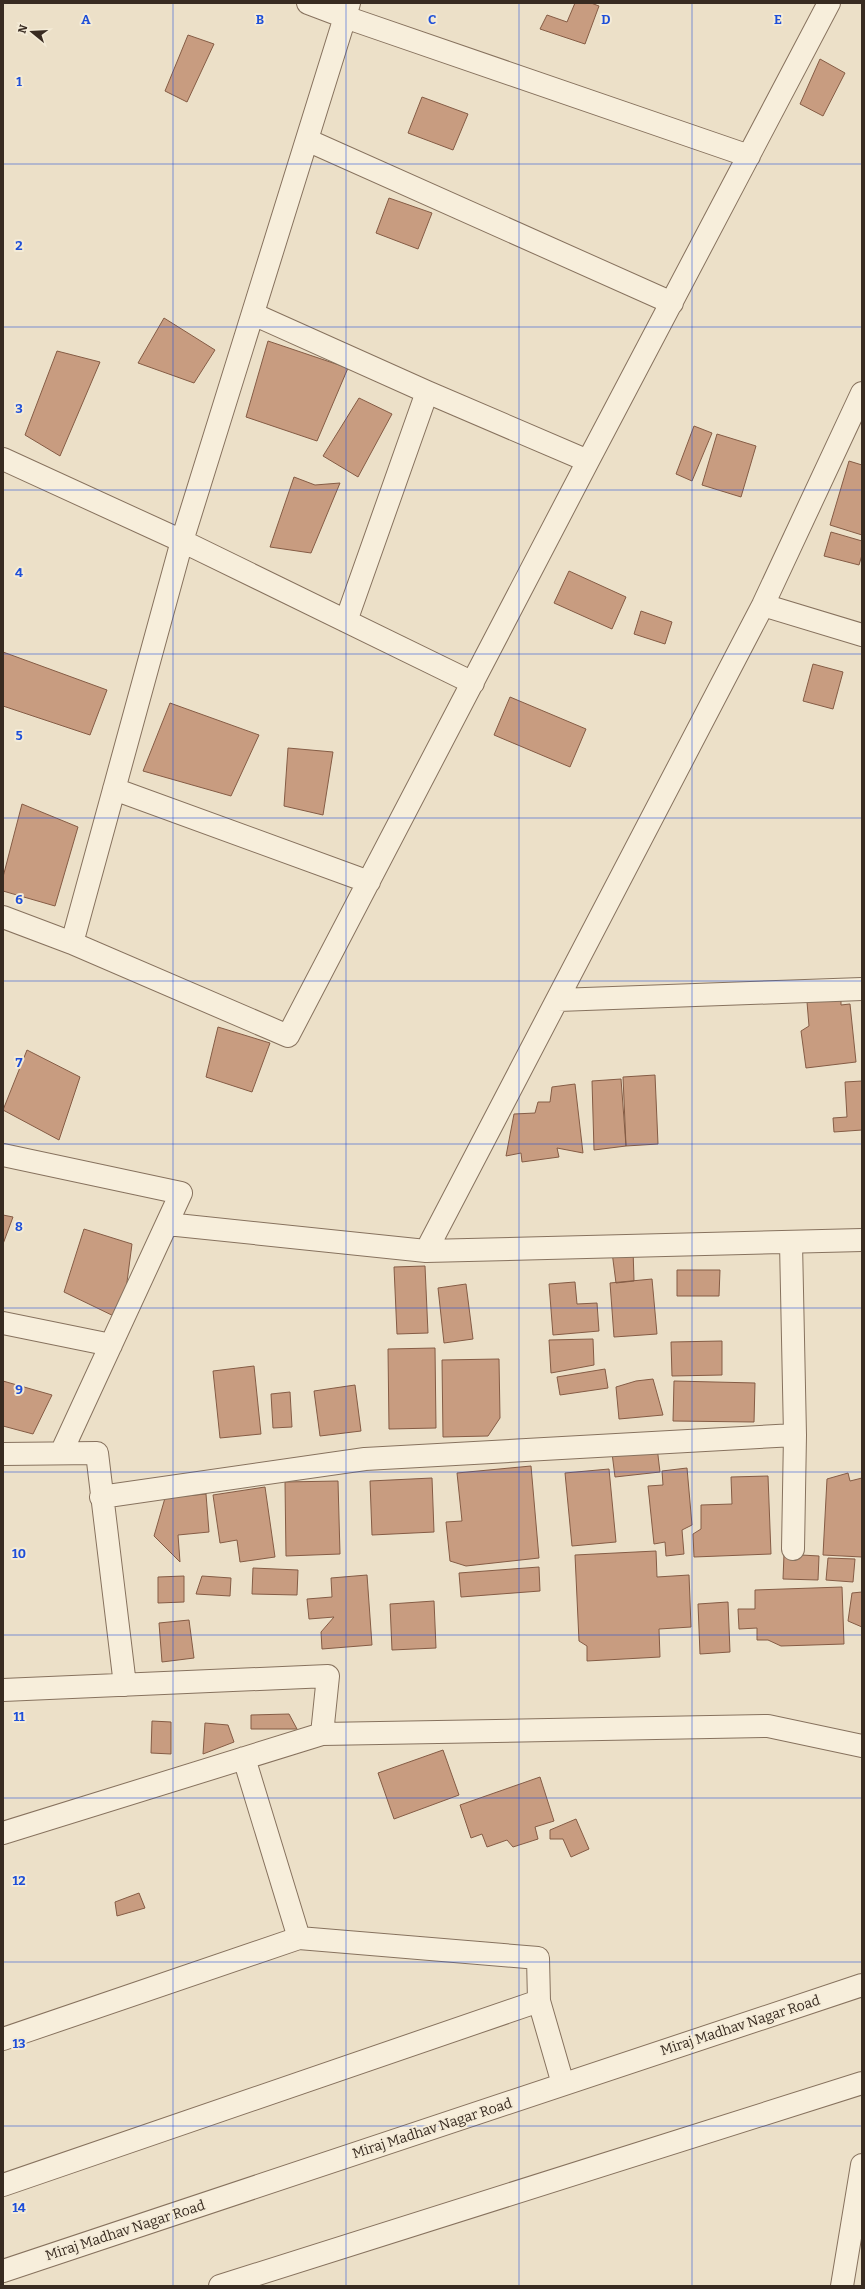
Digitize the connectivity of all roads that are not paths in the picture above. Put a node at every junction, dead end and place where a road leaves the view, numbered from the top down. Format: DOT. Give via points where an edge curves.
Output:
graph roads {
  1 [pos="308,3"];
  2 [pos="829,3"];
  3 [pos="347,10"];
  4 [pos="307,140"];
  5 [pos="749,156"];
  6 [pos="672,303"];
  7 [pos="253,314"];
  8 [pos="427,392"];
  9 [pos="862,393"];
  10 [pos="3,460"];
  11 [pos="588,461"];
  12 [pos="182,541"];
  13 [pos="763,605"];
  14 [pos="346,621"];
  15 [pos="862,635"];
  16 [pos="473,683"];
  17 [pos="114,790"];
  18 [pos="369,882"];
  19 [pos="3,917"];
  20 [pos="72,944"];
  21 [pos="862,988"];
  22 [pos="558,1000"];
  23 [pos="3,1155"];
  24 [pos="167,1224"];
  25 [pos="862,1240"];
  26 [pos="791,1243"];
  27 [pos="426,1251"];
  28 [pos="3,1323"];
  29 [pos="111,1345"];
  30 [pos="795,1435"];
  31 [pos="61,1453"];
  32 [pos="3,1454"];
  33 [pos="101,1497"];
  34 [pos="793,1549"];
  35 [pos="125,1685"];
  36 [pos="3,1690"];
  37 [pos="322,1734"];
  38 [pos="862,1746"];
  39 [pos="244,1758"];
  40 [pos="3,1833"];
  41 [pos="299,1938"];
  42 [pos="862,1985"];
  43 [pos="539,2001"];
  44 [pos="3,2040"];
  45 [pos="862,2083"];
  46 [pos="563,2084"];
  47 [pos="862,2165"];
  48 [pos="3,2185"];
  49 [pos="3,2271"];
  50 [pos="220,2286"];
  51 [pos="842,2286"];
  1 -- 3 [label="street"];
  2 -- 5 [label="street"];
  3 -- 4 [label="street"];
  3 -- 5 [label="street"];
  4 -- 6 [label="street"];
  4 -- 7 [label="street"];
  5 -- 6 [label="street"];
  6 -- 11 [label="street"];
  7 -- 8 [label="street"];
  7 -- 12 [label="street"];
  8 -- 11 [label="street"];
  8 -- 14 [label="street"];
  9 -- 13 [label="street"];
  10 -- 12 [label="street"];
  11 -- 16 [label="street"];
  12 -- 14 [label="street"];
  12 -- 17 [label="street"];
  13 -- 15 [label="street"];
  13 -- 22 [label="street"];
  14 -- 16 [label="street"];
  16 -- 18 [label="street"];
  17 -- 18 [label="street"];
  17 -- 20 [label="street"];
  18 -- 20 [label="street" via="288,1036"];
  19 -- 20 [label="street"];
  21 -- 22 [label="street"];
  22 -- 27 [label="street"];
  23 -- 24 [label="street" via="181,1193"];
  24 -- 27 [label="street"];
  24 -- 29 [label="street"];
  25 -- 26 [label="street"];
  26 -- 27 [label="street"];
  26 -- 30 [label="street"];
  28 -- 29 [label="street"];
  29 -- 31 [label="street"];
  30 -- 33 [label="street" via="365,1459"];
  30 -- 34 [label="street"];
  31 -- 32 [label="street"];
  31 -- 33 [label="street" via="97,1453"];
  33 -- 35 [label="street"];
  35 -- 36 [label="street"];
  35 -- 37 [label="street" via="328,1676"];
  37 -- 38 [label="street" via="768,1726"];
  37 -- 39 [label="street"];
  39 -- 40 [label="street"];
  39 -- 41 [label="street"];
  41 -- 43 [label="street" via="538,1958"];
  41 -- 44 [label="street"];
  42 -- 46 [label="street, Miraj Madhav Nagar Road"];
  43 -- 46 [label="street"];
  43 -- 48 [label="street"];
  45 -- 50 [label="street"];
  46 -- 49 [label="street, Miraj Madhav Nagar Road"];
  47 -- 51 [label="street"];
}
